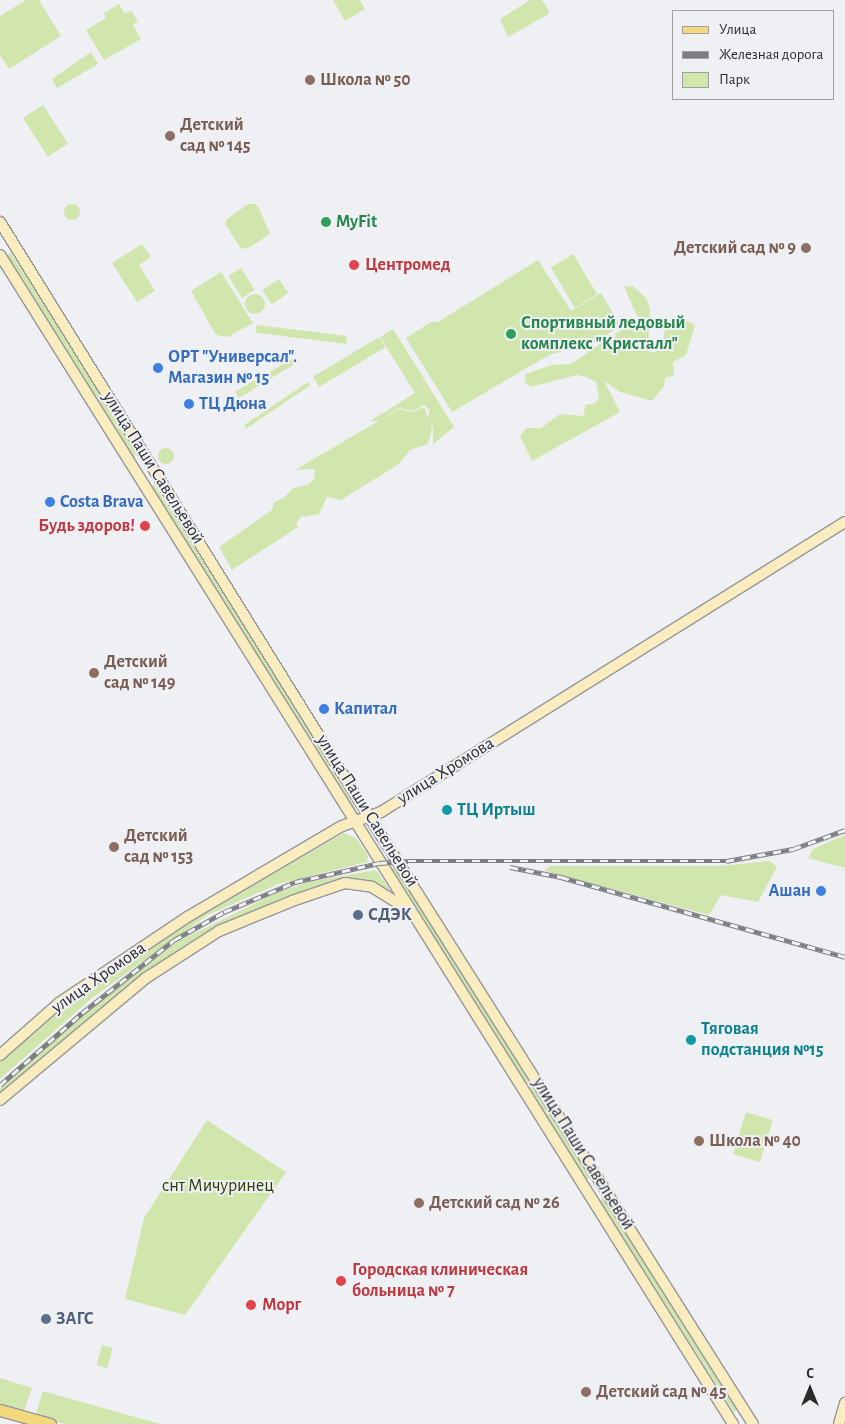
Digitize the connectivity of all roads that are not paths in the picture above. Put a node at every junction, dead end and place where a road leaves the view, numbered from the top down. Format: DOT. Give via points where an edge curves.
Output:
graph roads {
  1 [pos="0,222"];
  2 [pos="0,256"];
  3 [pos="156,473"];
  4 [pos="142,482"];
  5 [pos="845,522"];
  6 [pos="370,818"];
  7 [pos="353,823"];
  8 [pos="408,909"];
  9 [pos="0,1055"];
  10 [pos="0,1100"];
  11 [pos="602,1184"];
  12 [pos="588,1194"];
  13 [pos="845,1403"];
  14 [pos="0,1410"];
  15 [pos="0,1416"];
  16 [pos="29,1422"];
  17 [pos="50,1424"];
  18 [pos="733,1424"];
  19 [pos="753,1424"];
  20 [pos="839,1424"];
  1 -- 3 [label="main road, улица Паши Савельевой"];
  2 -- 4 [label="main road, улица Паши Савельевой"];
  3 -- 4 [label="main road"];
  3 -- 6 [label="main road, улица Паши Савельевой"];
  4 -- 7 [label="main road, улица Паши Савельевой"];
  5 -- 6 [label="main road, улица Хромова"];
  6 -- 7 [label="main road, улица Хромова"];
  6 -- 11 [label="main road, улица Паши Савельевой"];
  7 -- 8 [label="main road, улица Паши Савельевой"];
  7 -- 9 [label="main road, улица Хромова" via="342,826 188,916 59,1003"];
  8 -- 10 [label="main road, улица Хромова" via="372,887 345,883 292,900 219,930 146,978"];
  8 -- 12 [label="main road, улица Паши Савельевой"];
  11 -- 12 [label="main road"];
  11 -- 19 [label="main road, улица Паши Савельевой"];
  12 -- 18 [label="main road, улица Паши Савельевой"];
  13 -- 20 [label="main road"];
  14 -- 16 [label="main road"];
  15 -- 16 [label="main road"];
  16 -- 17 [label="main road"];
}
